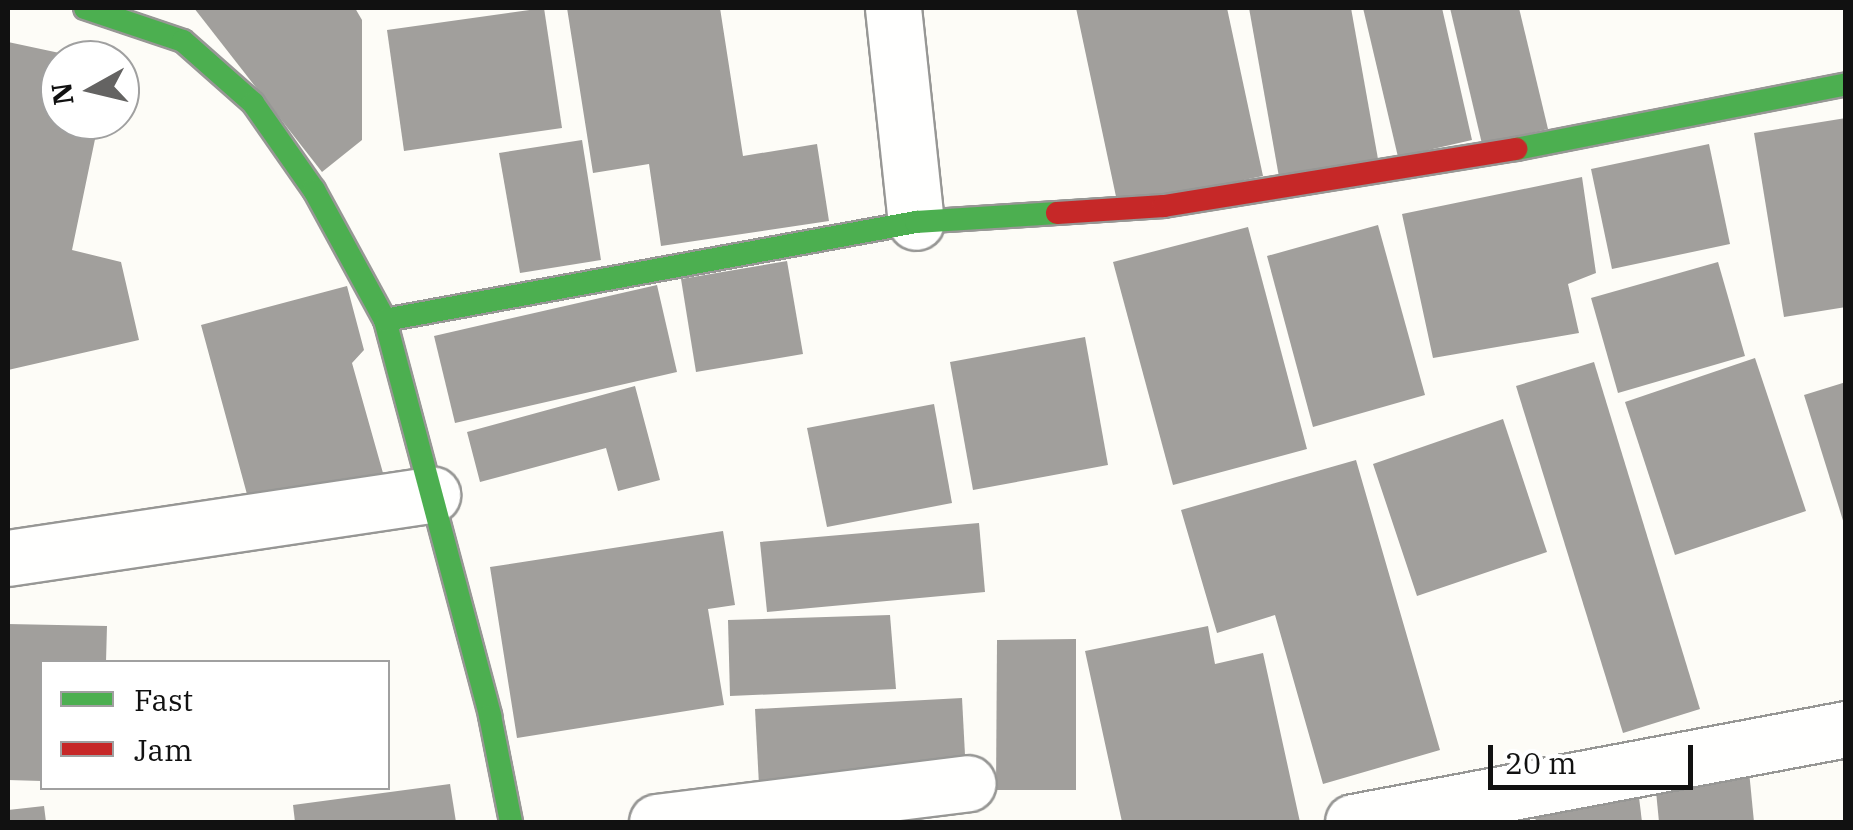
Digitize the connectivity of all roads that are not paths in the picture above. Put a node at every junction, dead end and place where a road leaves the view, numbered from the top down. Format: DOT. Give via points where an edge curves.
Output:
graph roads {
  1 [pos="85,8"];
  2 [pos="893,8"];
  3 [pos="1846,84"];
  4 [pos="916,222"];
  5 [pos="385,320"];
  6 [pos="432,495"];
  7 [pos="8,558"];
  8 [pos="1846,729"];
  9 [pos="968,783"];
  10 [pos="511,822"];
  11 [pos="657,822"];
  12 [pos="1353,822"];
  1 -- 5 [label="street" via="183,41 253,103 314,190"];
  2 -- 4 [label="street"];
  3 -- 4 [label="street" via="1473,157 1164,206"];
  4 -- 5 [label="street"];
  5 -- 6 [label="street"];
  6 -- 7 [label="street"];
  6 -- 10 [label="street"];
  8 -- 12 [label="street"];
  9 -- 11 [label="street"];
}
